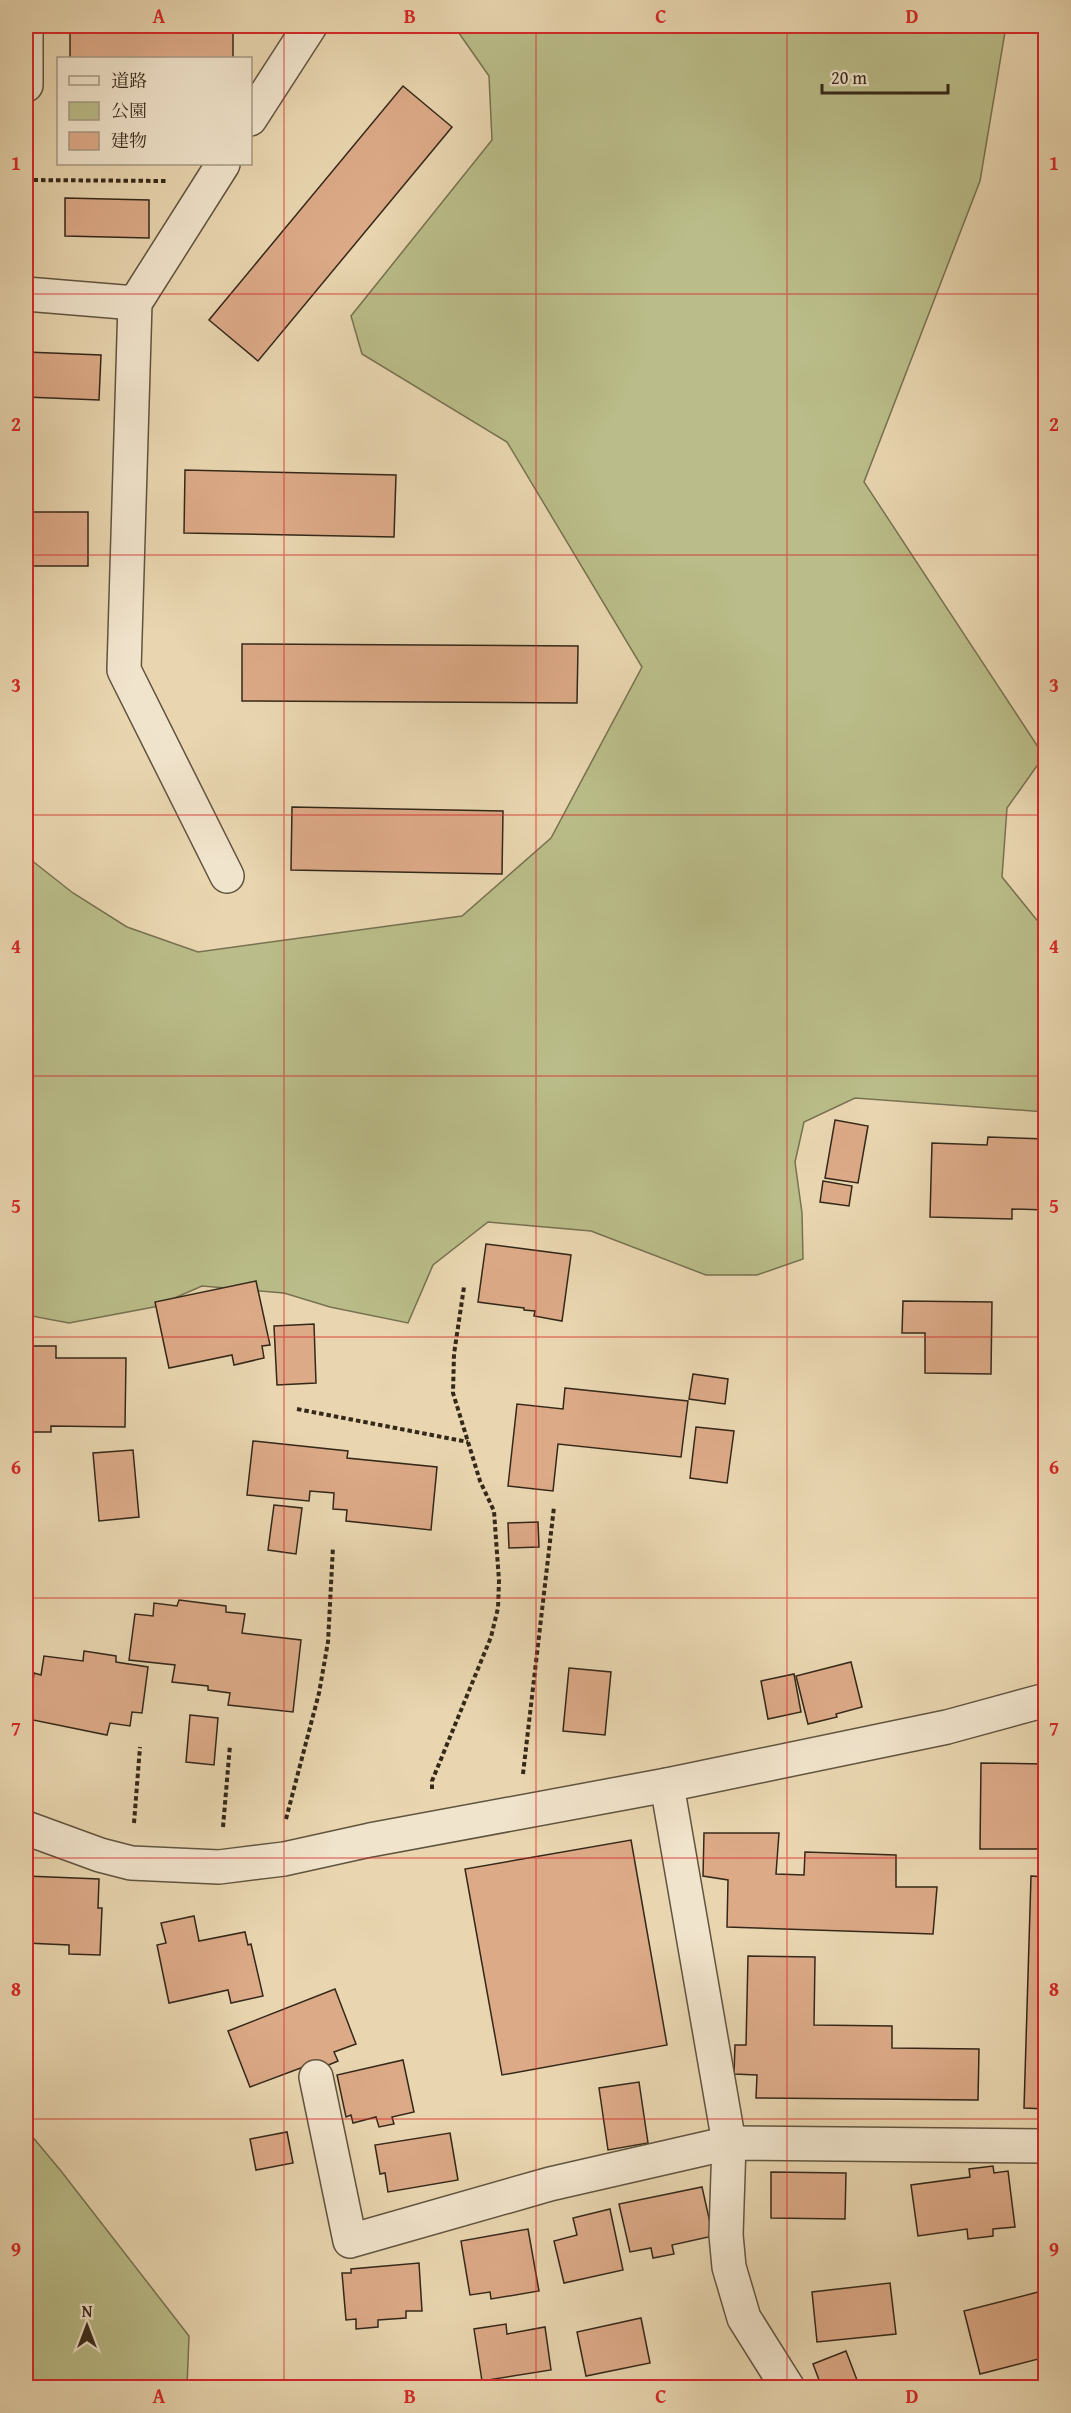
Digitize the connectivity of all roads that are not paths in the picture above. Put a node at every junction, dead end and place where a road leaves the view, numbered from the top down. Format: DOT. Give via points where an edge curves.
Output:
graph roads {
  1 [pos="26,26"];
  2 [pos="310,26"];
  3 [pos="26,85"];
  4 [pos="252,116"];
  5 [pos="218,172"];
  6 [pos="26,294"];
  7 [pos="135,303"];
  8 [pos="227,876"];
  9 [pos="1046,1700"];
  10 [pos="667,1785"];
  11 [pos="26,1828"];
  12 [pos="316,2077"];
  13 [pos="729,2143"];
  14 [pos="1046,2146"];
  15 [pos="788,2388"];
  1 -- 3 [label="street"];
  2 -- 4 [label="street"];
  5 -- 7 [label="street"];
  6 -- 7 [label="street"];
  7 -- 8 [label="street" via="124,670"];
  9 -- 10 [label="street" via="947,1727"];
  10 -- 11 [label="street" via="285,1858 219,1867 131,1863"];
  10 -- 13 [label="street"];
  12 -- 13 [label="street" via="350,2241 550,2184"];
  13 -- 14 [label="street"];
  13 -- 15 [label="street" via="729,2267 744,2318"];
}
